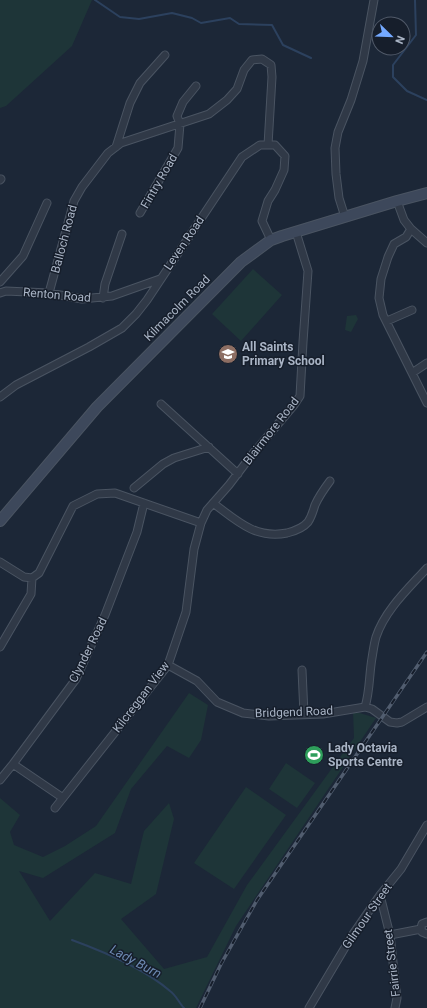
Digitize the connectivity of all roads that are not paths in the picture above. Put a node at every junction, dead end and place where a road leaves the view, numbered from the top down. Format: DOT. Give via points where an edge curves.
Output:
graph roads {
  1 [pos="374,0"];
  2 [pos="164,54"];
  3 [pos="196,86"];
  4 [pos="180,124"];
  5 [pos="268,145"];
  6 [pos="116,147"];
  7 [pos="427,193"];
  8 [pos="397,201"];
  9 [pos="47,203"];
  10 [pos="140,214"];
  11 [pos="345,217"];
  12 [pos="411,229"];
  13 [pos="296,232"];
  14 [pos="122,234"];
  15 [pos="271,240"];
  16 [pos="427,243"];
  17 [pos="160,279"];
  18 [pos="0,282"];
  19 [pos="50,292"];
  20 [pos="0,293"];
  21 [pos="103,298"];
  22 [pos="412,310"];
  23 [pos="387,321"];
  24 [pos="427,364"];
  25 [pos="412,373"];
  26 [pos="0,397"];
  27 [pos="427,403"];
  28 [pos="161,404"];
  29 [pos="209,448"];
  30 [pos="238,474"];
  31 [pos="330,482"];
  32 [pos="134,488"];
  33 [pos="144,503"];
  34 [pos="213,503"];
  35 [pos="0,521"];
  36 [pos="201,522"];
  37 [pos="1,566"];
  38 [pos="427,568"];
  39 [pos="32,578"];
  40 [pos="0,647"];
  41 [pos="168,665"];
  42 [pos="302,670"];
  43 [pos="365,707"];
  44 [pos="427,707"];
  45 [pos="304,714"];
  46 [pos="13,764"];
  47 [pos="0,780"];
  48 [pos="62,798"];
  49 [pos="55,808"];
  50 [pos="427,825"];
  51 [pos="380,895"];
  52 [pos="427,922"];
  53 [pos="421,929"];
  54 [pos="427,934"];
  55 [pos="390,935"];
  56 [pos="309,1008"];
  57 [pos="395,1008"];
  1 -- 11 [label="street" via="363,61 338,132 336,174"];
  2 -- 6 [label="street" via="140,83 130,103"];
  3 -- 4 [label="street" via="183,102 177,116"];
  4 -- 5 [label="street, Balloch Road" via="209,114 228,100 237,89 244,70 252,60 262,59 271,65 272,71"];
  4 -- 6 [label="street, Balloch Road" via="121,143"];
  4 -- 10 [label="street, Fintry Road" via="178,148"];
  5 -- 15 [label="street" via="274,145 285,156 284,170 268,201 262,221"];
  5 -- 17 [label="street, Leven Road" via="260,145 242,157"];
  6 -- 19 [label="street, Balloch Road" via="108,153 82,187 74,202"];
  7 -- 8 [label="main road, Kilmacolm Road"];
  8 -- 11 [label="main road, Kilmacolm Road"];
  8 -- 12 [label="street" via="404,220"];
  9 -- 18 [label="street" via="23,256"];
  11 -- 13 [label="main road, Kilmacolm Road"];
  12 -- 16 [label="street"];
  12 -- 23 [label="street" via="406,237 394,244 381,279 379,298"];
  13 -- 15 [label="main road, Kilmacolm Road"];
  13 -- 30 [label="street, Blairmore Road" via="308,271 300,396"];
  14 -- 21 [label="street" via="105,284"];
  15 -- 35 [label="main road, Kilmacolm Road" via="241,262 97,407"];
  17 -- 21 [label="street, Renton Road"];
  17 -- 26 [label="street, Leven Road" via="136,314 122,328 16,385"];
  19 -- 20 [label="street, Renton Road"];
  19 -- 21 [label="street, Renton Road" via="82,299"];
  22 -- 23 [label="street"];
  23 -- 25 [label="street"];
  24 -- 25 [label="street"];
  25 -- 27 [label="street"];
  28 -- 29 [label="street"];
  29 -- 30 [label="street"];
  29 -- 32 [label="street" via="174,458"];
  30 -- 34 [label="street, Blairmore Road"];
  31 -- 34 [label="street" via="321,493 307,523 298,530 275,535 248,528"];
  33 -- 36 [label="street"];
  33 -- 39 [label="street" via="115,493 97,494 73,506 39,572"];
  33 -- 46 [label="street, Clynder Road" via="137,532 105,615 76,679"];
  34 -- 36 [label="street, Blairmore Road"];
  36 -- 41 [label="street, Kilcreggan View" via="194,549 186,612"];
  37 -- 39 [label="street"];
  38 -- 43 [label="street" via="388,614 376,637 369,696"];
  39 -- 40 [label="street" via="31,594"];
  41 -- 45 [label="street, Bridgend Road" via="197,681 217,702 243,713 269,716"];
  41 -- 48 [label="street, Kilcreggan View"];
  42 -- 45 [label="street"];
  43 -- 44 [label="street" via="390,722 397,723"];
  43 -- 45 [label="street, Bridgend Road" via="323,714"];
  46 -- 47 [label="street, Clynder Road"];
  46 -- 48 [label="street"];
  48 -- 49 [label="street, Kilcreggan View"];
  50 -- 51 [label="street, Gilmour Street" via="401,869"];
  51 -- 55 [label="street, Fairrie Street"];
  51 -- 56 [label="street, Gilmour Street" via="353,934"];
  52 -- 53 [label="street" via="422,924"];
  53 -- 54 [label="street"];
  53 -- 55 [label="street"];
  55 -- 57 [label="street, Fairrie Street" via="397,998"];
}
